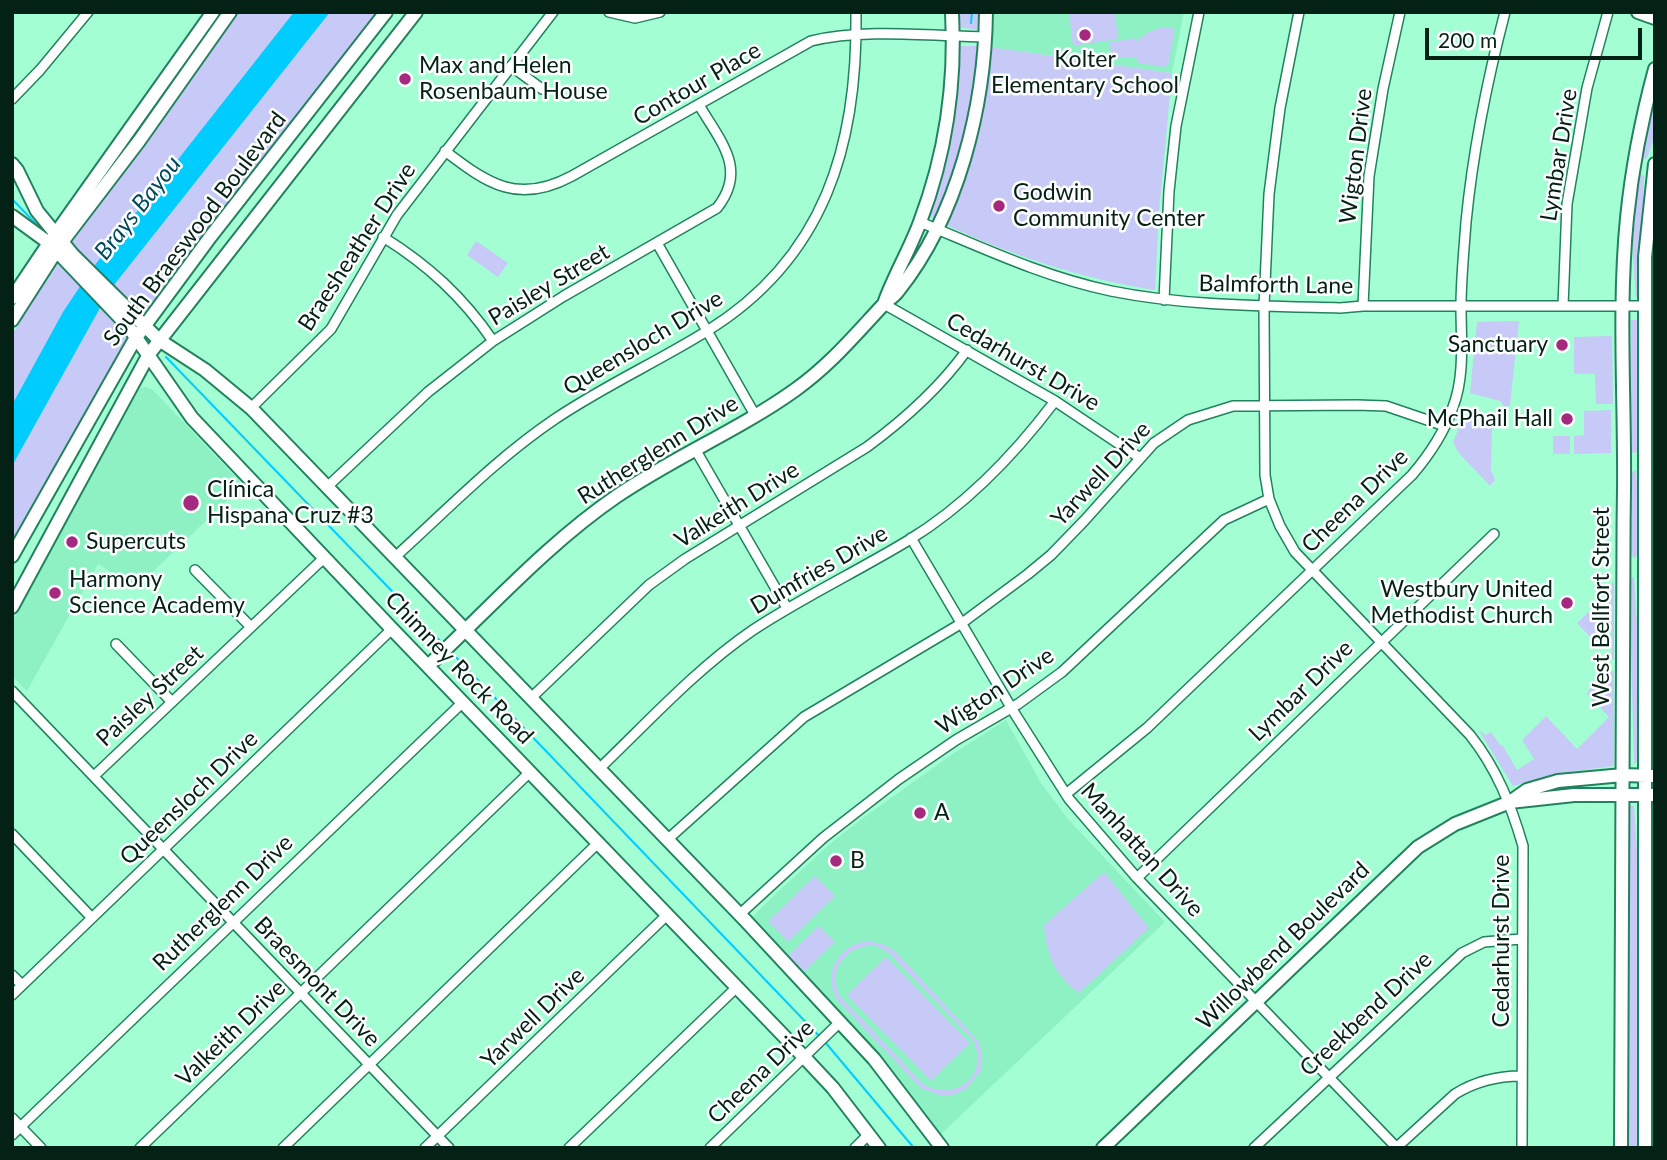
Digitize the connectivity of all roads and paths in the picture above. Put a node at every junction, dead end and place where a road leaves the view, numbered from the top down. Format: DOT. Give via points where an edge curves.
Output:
graph roads {
  1 [pos="88,12"];
  2 [pos="212,12"];
  3 [pos="230,12"];
  4 [pos="386,12"];
  5 [pos="416,12"];
  6 [pos="553,12"];
  7 [pos="608,12"];
  8 [pos="660,12"];
  9 [pos="856,12"];
  10 [pos="953,12"];
  11 [pos="986,12"];
  12 [pos="1199,12"];
  13 [pos="1299,12"];
  14 [pos="1400,12"];
  15 [pos="1505,12"];
  16 [pos="1608,12"];
  17 [pos="1637,12"];
  18 [pos="1655,18"];
  19 [pos="856,34"];
  20 [pos="954,37"];
  21 [pos="986,37"];
  22 [pos="363,43"];
  23 [pos="382,56"];
  24 [pos="511,66"];
  25 [pos="1655,69"];
  26 [pos="542,89"];
  27 [pos="12,99"];
  28 [pos="148,103"];
  29 [pos="699,105"];
  30 [pos="159,111"];
  31 [pos="445,151"];
  32 [pos="12,164"];
  33 [pos="1634,166"];
  34 [pos="1654,166"];
  35 [pos="262,171"];
  36 [pos="280,186"];
  37 [pos="12,216"];
  38 [pos="920,222"];
  39 [pos="936,229"];
  40 [pos="383,237"];
  41 [pos="56,243"];
  42 [pos="657,243"];
  43 [pos="12,299"];
  44 [pos="1164,300"];
  45 [pos="884,304"];
  46 [pos="1264,306"];
  47 [pos="1363,306"];
  48 [pos="1461,306"];
  49 [pos="1563,306"];
  50 [pos="1623,306"];
  51 [pos="1645,306"];
  52 [pos="12,320"];
  53 [pos="136,323"];
  54 [pos="707,331"];
  55 [pos="135,338"];
  56 [pos="159,340"];
  57 [pos="493,341"];
  58 [pos="967,351"];
  59 [pos="149,354"];
  60 [pos="1055,401"];
  61 [pos="1264,405"];
  62 [pos="251,408"];
  63 [pos="755,415"];
  64 [pos="1445,426"];
  65 [pos="695,449"];
  66 [pos="1140,458"];
  67 [pos="64,461"];
  68 [pos="1624,464"];
  69 [pos="1646,464"];
  70 [pos="86,472"];
  71 [pos="327,487"];
  72 [pos="1269,499"];
  73 [pos="740,526"];
  74 [pos="1493,534"];
  75 [pos="911,538"];
  76 [pos="12,556"];
  77 [pos="325,557"];
  78 [pos="395,557"];
  79 [pos="1623,567"];
  80 [pos="1645,567"];
  81 [pos="1312,569"];
  82 [pos="195,570"];
  83 [pos="12,607"];
  84 [pos="787,608"];
  85 [pos="962,623"];
  86 [pos="251,627"];
  87 [pos="392,629"];
  88 [pos="466,631"];
  89 [pos="1382,641"];
  90 [pos="116,643"];
  91 [pos="1651,661"];
  92 [pos="433,662"];
  93 [pos="12,691"];
  94 [pos="531,698"];
  95 [pos="172,702"];
  96 [pos="462,702"];
  97 [pos="1012,707"];
  98 [pos="599,769"];
  99 [pos="530,772"];
  100 [pos="1623,775"];
  101 [pos="94,776"];
  102 [pos="1649,776"];
  103 [pos="1066,794"];
  104 [pos="1650,795"];
  105 [pos="1623,796"];
  106 [pos="1510,802"];
  107 [pos="12,834"];
  108 [pos="667,840"];
  109 [pos="598,843"];
  110 [pos="164,849"];
  111 [pos="1137,878"];
  112 [pos="667,915"];
  113 [pos="739,915"];
  114 [pos="92,918"];
  115 [pos="233,922"];
  116 [pos="1521,939"];
  117 [pos="12,975"];
  118 [pos="22,985"];
  119 [pos="737,988"];
  120 [pos="301,992"];
  121 [pos="12,995"];
  122 [pos="1256,1000"];
  123 [pos="835,1027"];
  124 [pos="809,1053"];
  125 [pos="369,1064"];
  126 [pos="1328,1076"];
  127 [pos="1521,1076"];
  128 [pos="12,1118"];
  129 [pos="20,1127"];
  130 [pos="869,1134"];
  131 [pos="12,1135"];
  132 [pos="438,1136"];
  133 [pos="41,1148"];
  134 [pos="140,1148"];
  135 [pos="283,1148"];
  136 [pos="425,1148"];
  137 [pos="449,1148"];
  138 [pos="569,1148"];
  139 [pos="710,1148"];
  140 [pos="855,1148"];
  141 [pos="879,1148"];
  142 [pos="942,1148"];
  143 [pos="1103,1148"];
  144 [pos="1254,1148"];
  145 [pos="1396,1148"];
  146 [pos="1522,1148"];
  147 [pos="1621,1148"];
  148 [pos="1646,1148"];
  1 -- 27 [label="street"];
  2 -- 28 [label="main road"];
  3 -- 30 [label="main road"];
  4 -- 22 [label="main road, South Braeswood Boulevard"];
  5 -- 23 [label="main road, South Braeswood Boulevard"];
  6 -- 24 [label="street, Braesheather Drive"];
  7 -- 8 [label="street" via="635,18"];
  9 -- 19 [label="street"];
  10 -- 20 [label="main road, Rutherglenn Drive"];
  11 -- 21 [label="main road, Rutherglenn Drive"];
  12 -- 44 [label="street" via="1176,126"];
  13 -- 46 [label="street" via="1269,194"];
  14 -- 47 [label="street, Wigton Drive" via="1369,176"];
  15 -- 48 [label="street, Cheena Drive" via="1488,77 1471,184"];
  16 -- 49 [label="street, Lymbar Drive" via="1587,88 1567,204"];
  17 -- 18 [label="main road"];
  19 -- 20 [label="street, Contour Place"];
  19 -- 29 [label="street, Contour Place" via="811,41"];
  19 -- 54 [label="street, Queensloch Drive" via="852,105 837,168 806,236 760,292"];
  20 -- 21 [label="street, Contour Place"];
  20 -- 38 [label="main road, Rutherglenn Drive" via="943,144"];
  21 -- 39 [label="main road, Rutherglenn Drive" via="973,129"];
  22 -- 23 [label="main road"];
  22 -- 35 [label="main road, South Braeswood Boulevard"];
  23 -- 36 [label="main road, South Braeswood Boulevard"];
  24 -- 26 [label="street"];
  24 -- 31 [label="street, Braesheather Drive"];
  25 -- 33 [label="main road, West Bellfort Street"];
  28 -- 30 [label="main road"];
  28 -- 41 [label="main road"];
  29 -- 31 [label="street, Contour Place" via="549,187 496,185"];
  29 -- 42 [label="street, Paisley Street" via="729,157 729,189 717,208"];
  30 -- 41 [label="main road"];
  31 -- 40 [label="street, Braesheather Drive"];
  32 -- 41 [label="main road, Chimney Rock Road"];
  33 -- 34 [label="main road"];
  33 -- 50 [label="main road, West Bellfort Street"];
  34 -- 51 [label="main road, West Bellfort Street"];
  35 -- 36 [label="main road"];
  35 -- 53 [label="main road, South Braeswood Boulevard"];
  36 -- 56 [label="main road, South Braeswood Boulevard"];
  37 -- 41 [label="main road, Chimney Rock Road"];
  38 -- 39 [label="street, Balmforth Lane"];
  38 -- 45 [label="main road, Rutherglenn Drive"];
  39 -- 44 [label="street, Balmforth Lane" via="1040,272"];
  39 -- 45 [label="main road, Rutherglenn Drive" via="914,270"];
  40 -- 57 [label="street" via="444,281"];
  40 -- 62 [label="street, Braesheather Drive" via="331,329"];
  41 -- 43 [label="main road"];
  41 -- 52 [label="main road"];
  41 -- 53 [label="main road, Chimney Rock Road"];
  42 -- 54 [label="street"];
  42 -- 57 [label="street, Paisley Street"];
  44 -- 46 [label="street, Balmforth Lane"];
  45 -- 58 [label="street, Cedarhurst Drive"];
  45 -- 63 [label="main road, Rutherglenn Drive" via="838,355"];
  46 -- 47 [label="street, Balmforth Lane"];
  46 -- 61 [label="street"];
  47 -- 48 [label="street, Balmforth Lane"];
  48 -- 49 [label="street, Balmforth Lane"];
  48 -- 64 [label="street, Cheena Drive" via="1457,392"];
  49 -- 50 [label="street, Balmforth Lane"];
  50 -- 51 [label="street, Balmforth Lane"];
  50 -- 68 [label="main road, West Bellfort Street"];
  51 -- 69 [label="main road, West Bellfort Street"];
  53 -- 55 [label="main road, Chimney Rock Road"];
  53 -- 56 [label="main road, Chimney Rock Road"];
  54 -- 63 [label="street"];
  54 -- 78 [label="street, Queensloch Drive" via="540,430"];
  55 -- 59 [label="main road, Chimney Rock Road"];
  55 -- 67 [label="main road, South Braeswood Boulevard"];
  56 -- 59 [label="main road, South Braeswood Boulevard"];
  56 -- 62 [label="main road, Chimney Rock Road"];
  57 -- 71 [label="street, Paisley Street" via="428,392"];
  58 -- 60 [label="street, Cedarhurst Drive"];
  58 -- 73 [label="street, Valkeith Drive" via="934,390 867,447"];
  59 -- 70 [label="main road, South Braeswood Boulevard"];
  59 -- 77 [label="main road, Chimney Rock Road" via="192,418"];
  60 -- 66 [label="street, Cedarhurst Drive"];
  60 -- 75 [label="street, Dumfries Drive" via="997,469"];
  61 -- 64 [label="street, Yarwell Drive" via="1386,406"];
  61 -- 66 [label="street, Yarwell Drive" via="1233,406 1188,420 1169,430"];
  61 -- 72 [label="street, Cedarhurst Drive"];
  62 -- 71 [label="main road, Chimney Rock Road"];
  63 -- 65 [label="main road, Rutherglenn Drive"];
  64 -- 81 [label="street, Cheena Drive" via="1412,475"];
  65 -- 73 [label="street"];
  65 -- 88 [label="main road, Rutherglenn Drive" via="575,527"];
  66 -- 85 [label="street, Yarwell Drive" via="1051,555"];
  67 -- 70 [label="main road"];
  67 -- 76 [label="main road, South Braeswood Boulevard"];
  68 -- 69 [label="main road"];
  68 -- 79 [label="main road, West Bellfort Street"];
  69 -- 80 [label="main road, West Bellfort Street"];
  70 -- 83 [label="main road, South Braeswood Boulevard"];
  71 -- 78 [label="main road, Chimney Rock Road"];
  72 -- 81 [label="street, Cedarhurst Drive" via="1287,540"];
  72 -- 97 [label="street, Wigton Drive" via="1224,520 1077,658"];
  73 -- 84 [label="street"];
  73 -- 94 [label="street, Valkeith Drive" via="649,585"];
  74 -- 89 [label="street, Lymbar Drive"];
  75 -- 84 [label="street, Dumfries Drive"];
  75 -- 85 [label="street, Manhattan Drive"];
  77 -- 86 [label="street, Paisley Street"];
  77 -- 87 [label="main road, Chimney Rock Road"];
  78 -- 88 [label="main road, Chimney Rock Road"];
  79 -- 80 [label="main road"];
  79 -- 100 [label="main road, West Bellfort Street"];
  80 -- 91 [label="main road, West Bellfort Street"];
  81 -- 89 [label="street, Cedarhurst Drive"];
  81 -- 103 [label="street, Cheena Drive" via="1147,728"];
  82 -- 86 [label="street"];
  84 -- 98 [label="street, Dumfries Drive" via="716,659"];
  85 -- 97 [label="street, Manhattan Drive"];
  85 -- 108 [label="street, Yarwell Drive" via="804,717"];
  86 -- 95 [label="street, Paisley Street"];
  87 -- 92 [label="main road, Chimney Rock Road"];
  87 -- 110 [label="street, Queensloch Drive"];
  88 -- 92 [label="main road, Rutherglenn Drive"];
  88 -- 94 [label="main road, Chimney Rock Road"];
  89 -- 106 [label="street, Cedarhurst Drive" via="1470,735"];
  89 -- 111 [label="street, Lymbar Drive"];
  90 -- 95 [label="street"];
  91 -- 102 [label="main road, West Bellfort Street"];
  92 -- 96 [label="main road, Chimney Rock Road"];
  93 -- 101 [label="street, Braesmont Drive"];
  94 -- 98 [label="main road, Chimney Rock Road"];
  95 -- 101 [label="street, Paisley Street"];
  96 -- 99 [label="main road, Chimney Rock Road"];
  96 -- 115 [label="street, Rutherglenn Drive"];
  97 -- 103 [label="street, Manhattan Drive"];
  97 -- 113 [label="street, Wigton Drive" via="890,786 823,838"];
  98 -- 108 [label="main road, Chimney Rock Road"];
  99 -- 109 [label="main road, Chimney Rock Road"];
  99 -- 120 [label="street, Valkeith Drive"];
  100 -- 102 [label="main road, Willowbend Boulevard"];
  100 -- 105 [label="main road, West Bellfort Street"];
  100 -- 106 [label="main road, Willowbend Boulevard" via="1558,781 1527,790"];
  101 -- 110 [label="street, Braesmont Drive"];
  102 -- 104 [label="main road, West Bellfort Street"];
  103 -- 111 [label="street, Manhattan Drive"];
  104 -- 105 [label="main road, Willowbend Boulevard"];
  104 -- 148 [label="main road, West Bellfort Street"];
  105 -- 106 [label="main road, Willowbend Boulevard" via="1574,795"];
  105 -- 147 [label="main road, West Bellfort Street"];
  106 -- 116 [label="street, Cedarhurst Drive" via="1523,846"];
  106 -- 122 [label="main road, Willowbend Boulevard" via="1455,824 1418,847"];
  107 -- 114 [label="street"];
  108 -- 113 [label="main road, Chimney Rock Road"];
  109 -- 112 [label="main road, Chimney Rock Road"];
  109 -- 125 [label="street"];
  110 -- 114 [label="street, Queensloch Drive"];
  110 -- 115 [label="street, Braesmont Drive"];
  111 -- 122 [label="street, Manhattan Drive"];
  112 -- 119 [label="main road, Chimney Rock Road"];
  112 -- 132 [label="street, Yarwell Drive"];
  113 -- 123 [label="main road, Chimney Rock Road"];
  114 -- 118 [label="street, Queensloch Drive"];
  115 -- 120 [label="street, Braesmont Drive"];
  115 -- 129 [label="street, Rutherglenn Drive"];
  116 -- 126 [label="street, Creekbend Drive" via="1484,943 1462,953"];
  116 -- 127 [label="street, Cedarhurst Drive"];
  117 -- 118 [label="street"];
  118 -- 121 [label="street, Queensloch Drive"];
  119 -- 124 [label="main road, Chimney Rock Road"];
  119 -- 138 [label="street"];
  120 -- 125 [label="street, Braesmont Drive"];
  120 -- 134 [label="street, Valkeith Drive"];
  122 -- 126 [label="street, Manhattan Drive"];
  122 -- 143 [label="main road, Willowbend Boulevard"];
  123 -- 124 [label="street, Cheena Drive"];
  123 -- 142 [label="main road, Chimney Rock Road" via="874,1059"];
  124 -- 130 [label="main road, Chimney Rock Road"];
  124 -- 139 [label="street, Cheena Drive"];
  125 -- 132 [label="street, Braesmont Drive"];
  125 -- 135 [label="street"];
  126 -- 144 [label="street, Creekbend Drive"];
  126 -- 145 [label="street, Manhattan Drive"];
  127 -- 145 [label="street" via="1493,1078 1466,1087"];
  127 -- 146 [label="street, Cedarhurst Drive"];
  128 -- 129 [label="street"];
  129 -- 131 [label="street, Rutherglenn Drive"];
  129 -- 133 [label="street"];
  130 -- 140 [label="street"];
  130 -- 141 [label="main road, Chimney Rock Road"];
  132 -- 136 [label="street, Yarwell Drive"];
  132 -- 137 [label="street, Braesmont Drive"];
}
